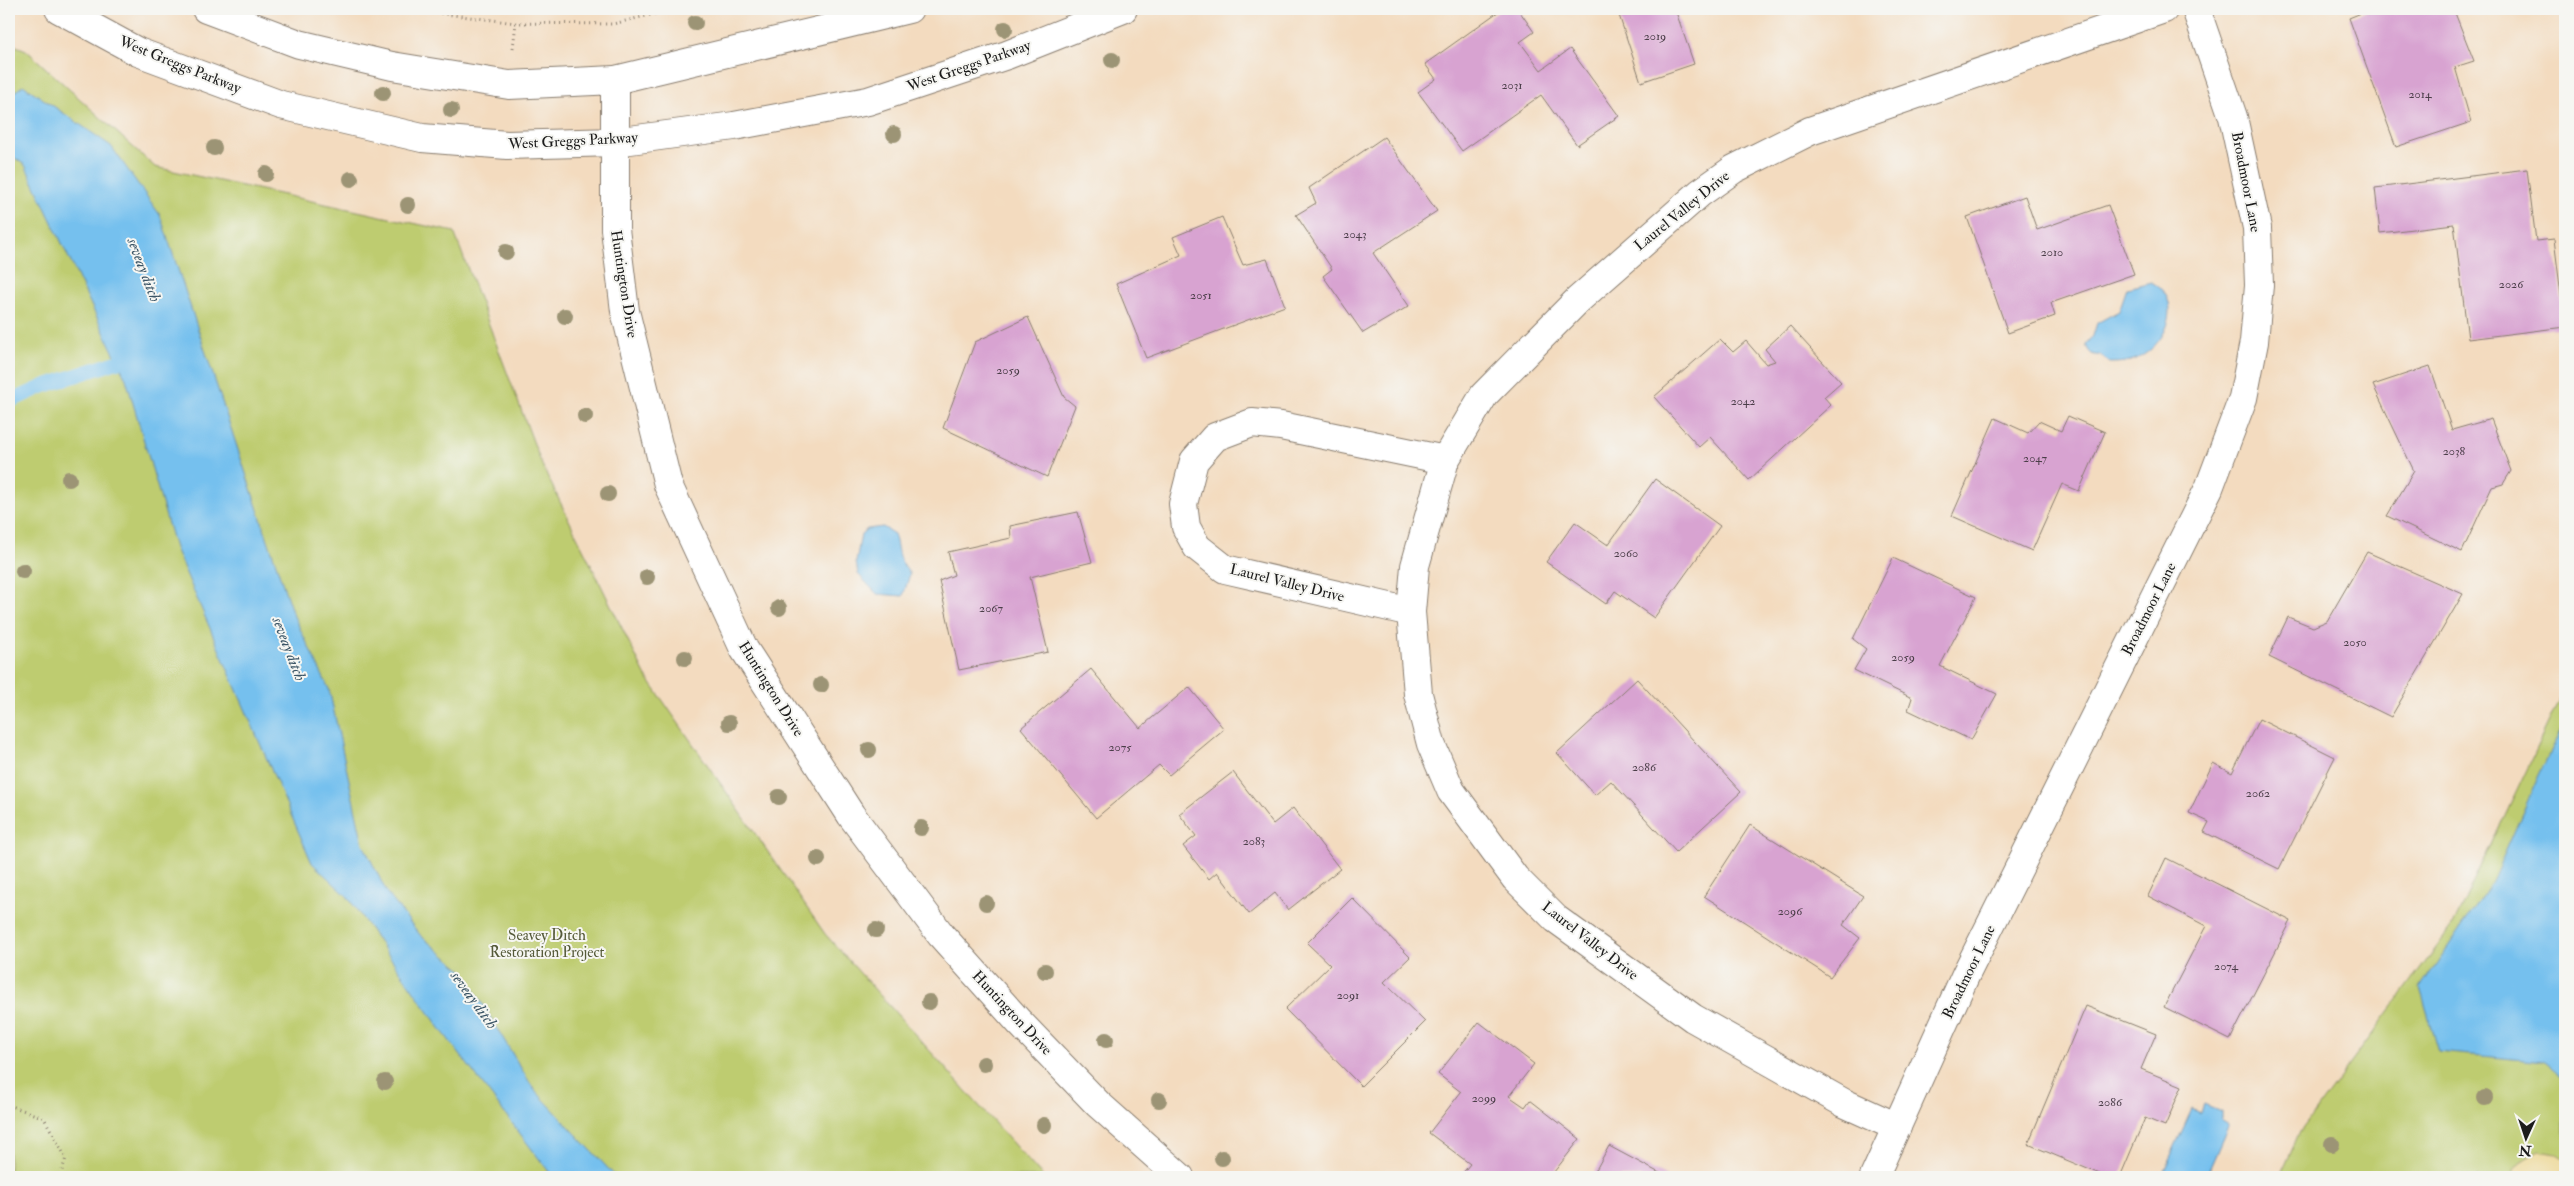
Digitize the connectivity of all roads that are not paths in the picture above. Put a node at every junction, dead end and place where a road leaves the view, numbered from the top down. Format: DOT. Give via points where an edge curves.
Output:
graph roads {
  1 [pos="59,9"];
  2 [pos="206,9"];
  3 [pos="1123,9"];
  4 [pos="2164,9"];
  5 [pos="2196,9"];
  6 [pos="892,11"];
  7 [pos="615,80"];
  8 [pos="615,142"];
  9 [pos="1445,460"];
  10 [pos="1411,612"];
  11 [pos="1897,1126"];
  12 [pos="1180,1177"];
  13 [pos="1874,1177"];
  1 -- 8 [label="street, West Greggs Parkway" via="138,52 281,105 422,138 507,145"];
  2 -- 7 [label="street" via="299,44 392,66 509,85"];
  3 -- 8 [label="street, West Greggs Parkway" via="1007,55 868,100 734,126"];
  4 -- 9 [label="street, Laurel Valley Drive" via="1810,131 1734,169 1700,192 1564,313 1484,394"];
  5 -- 11 [label="street, Broadmoor Lane" via="2233,117 2257,228 2259,285 2254,342 2243,398 2209,488 1966,974"];
  6 -- 7 [label="street"];
  7 -- 8 [label="street, Huntington Drive"];
  8 -- 12 [label="street, Huntington Drive" via="615,230 625,311 668,485 744,648 851,814 941,935 1098,1104"];
  9 -- 10 [label="street, Laurel Valley Drive" via="1415,566"];
  9 -- 10 [label="street, Laurel Valley Drive" via="1281,426 1252,423 1215,437 1194,461 1183,504 1186,527 1197,548 1225,569"];
  10 -- 11 [label="street, Laurel Valley Drive" via="1418,694 1431,744 1451,792 1515,878 1556,919 1693,1018 1844,1103"];
  11 -- 13 [label="street, Broadmoor Lane"];
}
